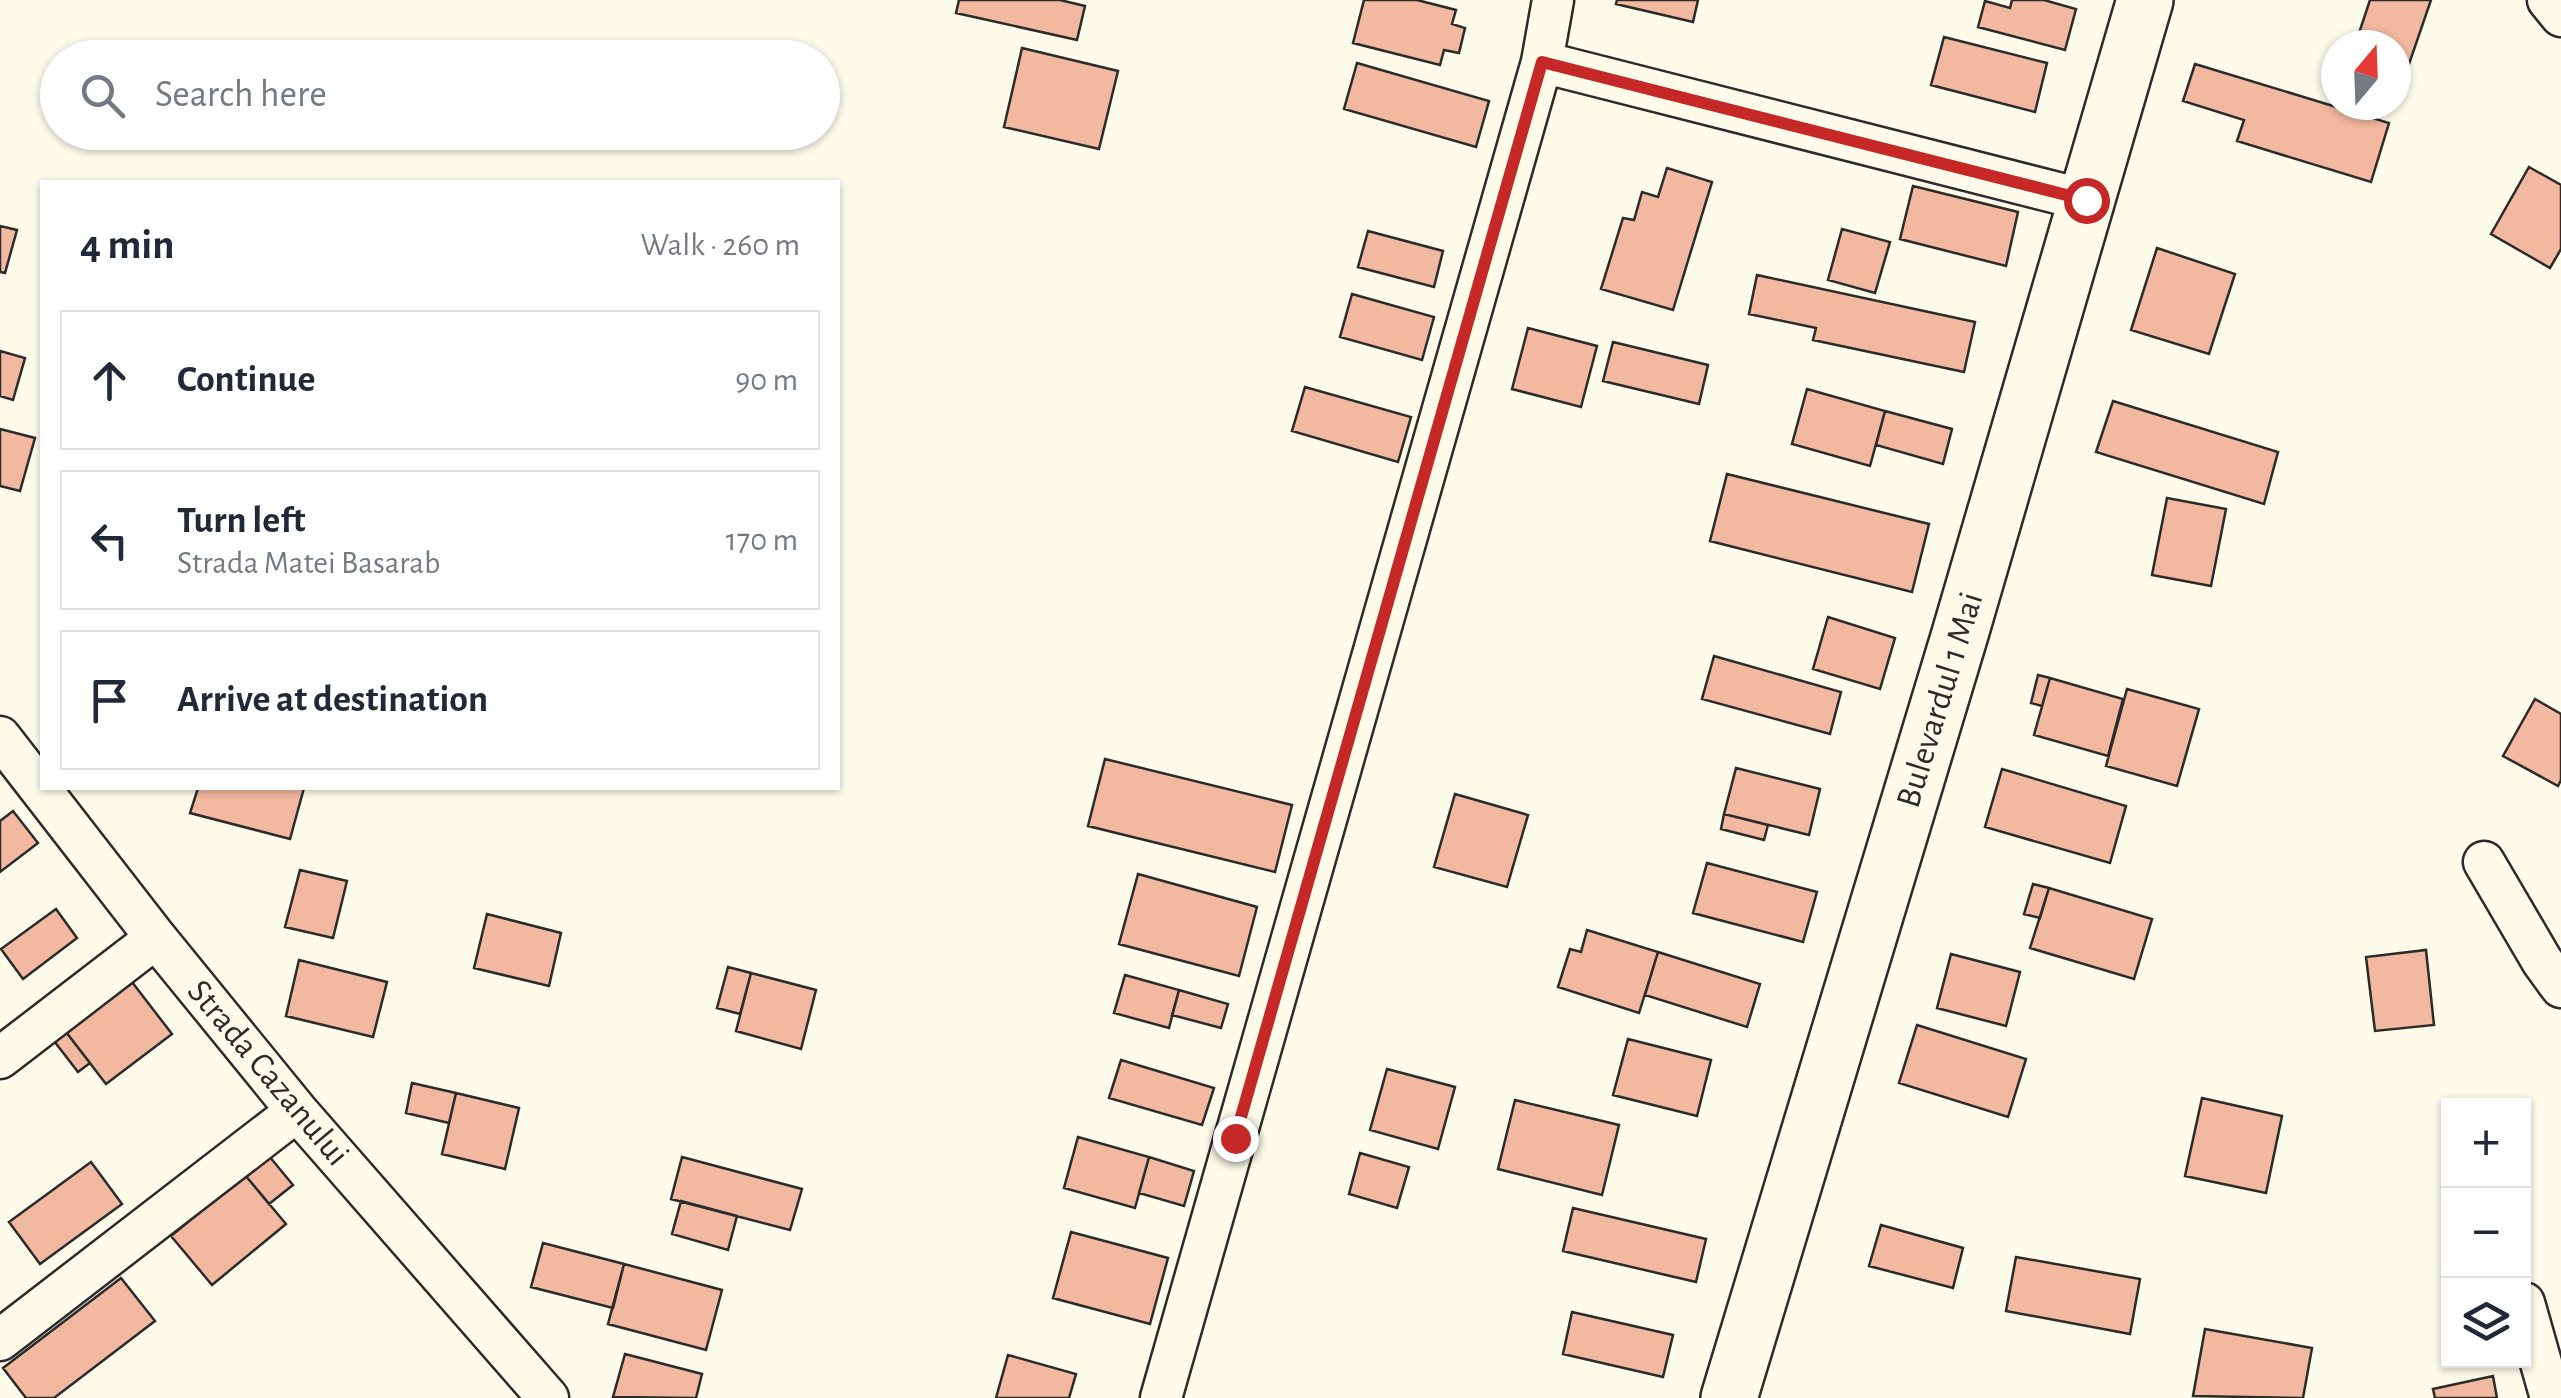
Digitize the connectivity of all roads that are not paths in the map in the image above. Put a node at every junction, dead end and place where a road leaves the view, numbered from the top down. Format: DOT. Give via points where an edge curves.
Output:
graph roads {
  1 [pos="1553,0"];
  2 [pos="2146,0"];
  3 [pos="2548,0"];
  4 [pos="2561,16"];
  5 [pos="1542,62"];
  6 [pos="2086,200"];
  7 [pos="0,737"];
  8 [pos="40,789"];
  9 [pos="41,790"];
  10 [pos="2484,862"];
  11 [pos="156,938"];
  12 [pos="2561,987"];
  13 [pos="0,1058"];
  14 [pos="297,1111"];
  15 [pos="2531,1328"];
  16 [pos="0,1340"];
  17 [pos="548,1398"];
  18 [pos="1161,1398"];
  19 [pos="1729,1398"];
  20 [pos="2551,1398"];
  1 -- 5 [label="street"];
  2 -- 6 [label="main road, Bulevardul 1 Mai"];
  3 -- 4 [label="street"];
  5 -- 6 [label="street"];
  5 -- 18 [label="street"];
  6 -- 19 [label="main road, Bulevardul 1 Mai"];
  7 -- 8 [label="street, Strada Cazanului"];
  9 -- 11 [label="street, Strada Cazanului"];
  10 -- 12 [label="street"];
  11 -- 13 [label="street"];
  11 -- 14 [label="street, Strada Cazanului"];
  14 -- 16 [label="street"];
  14 -- 17 [label="street, Strada Cazanului"];
  15 -- 20 [label="street"];
}
